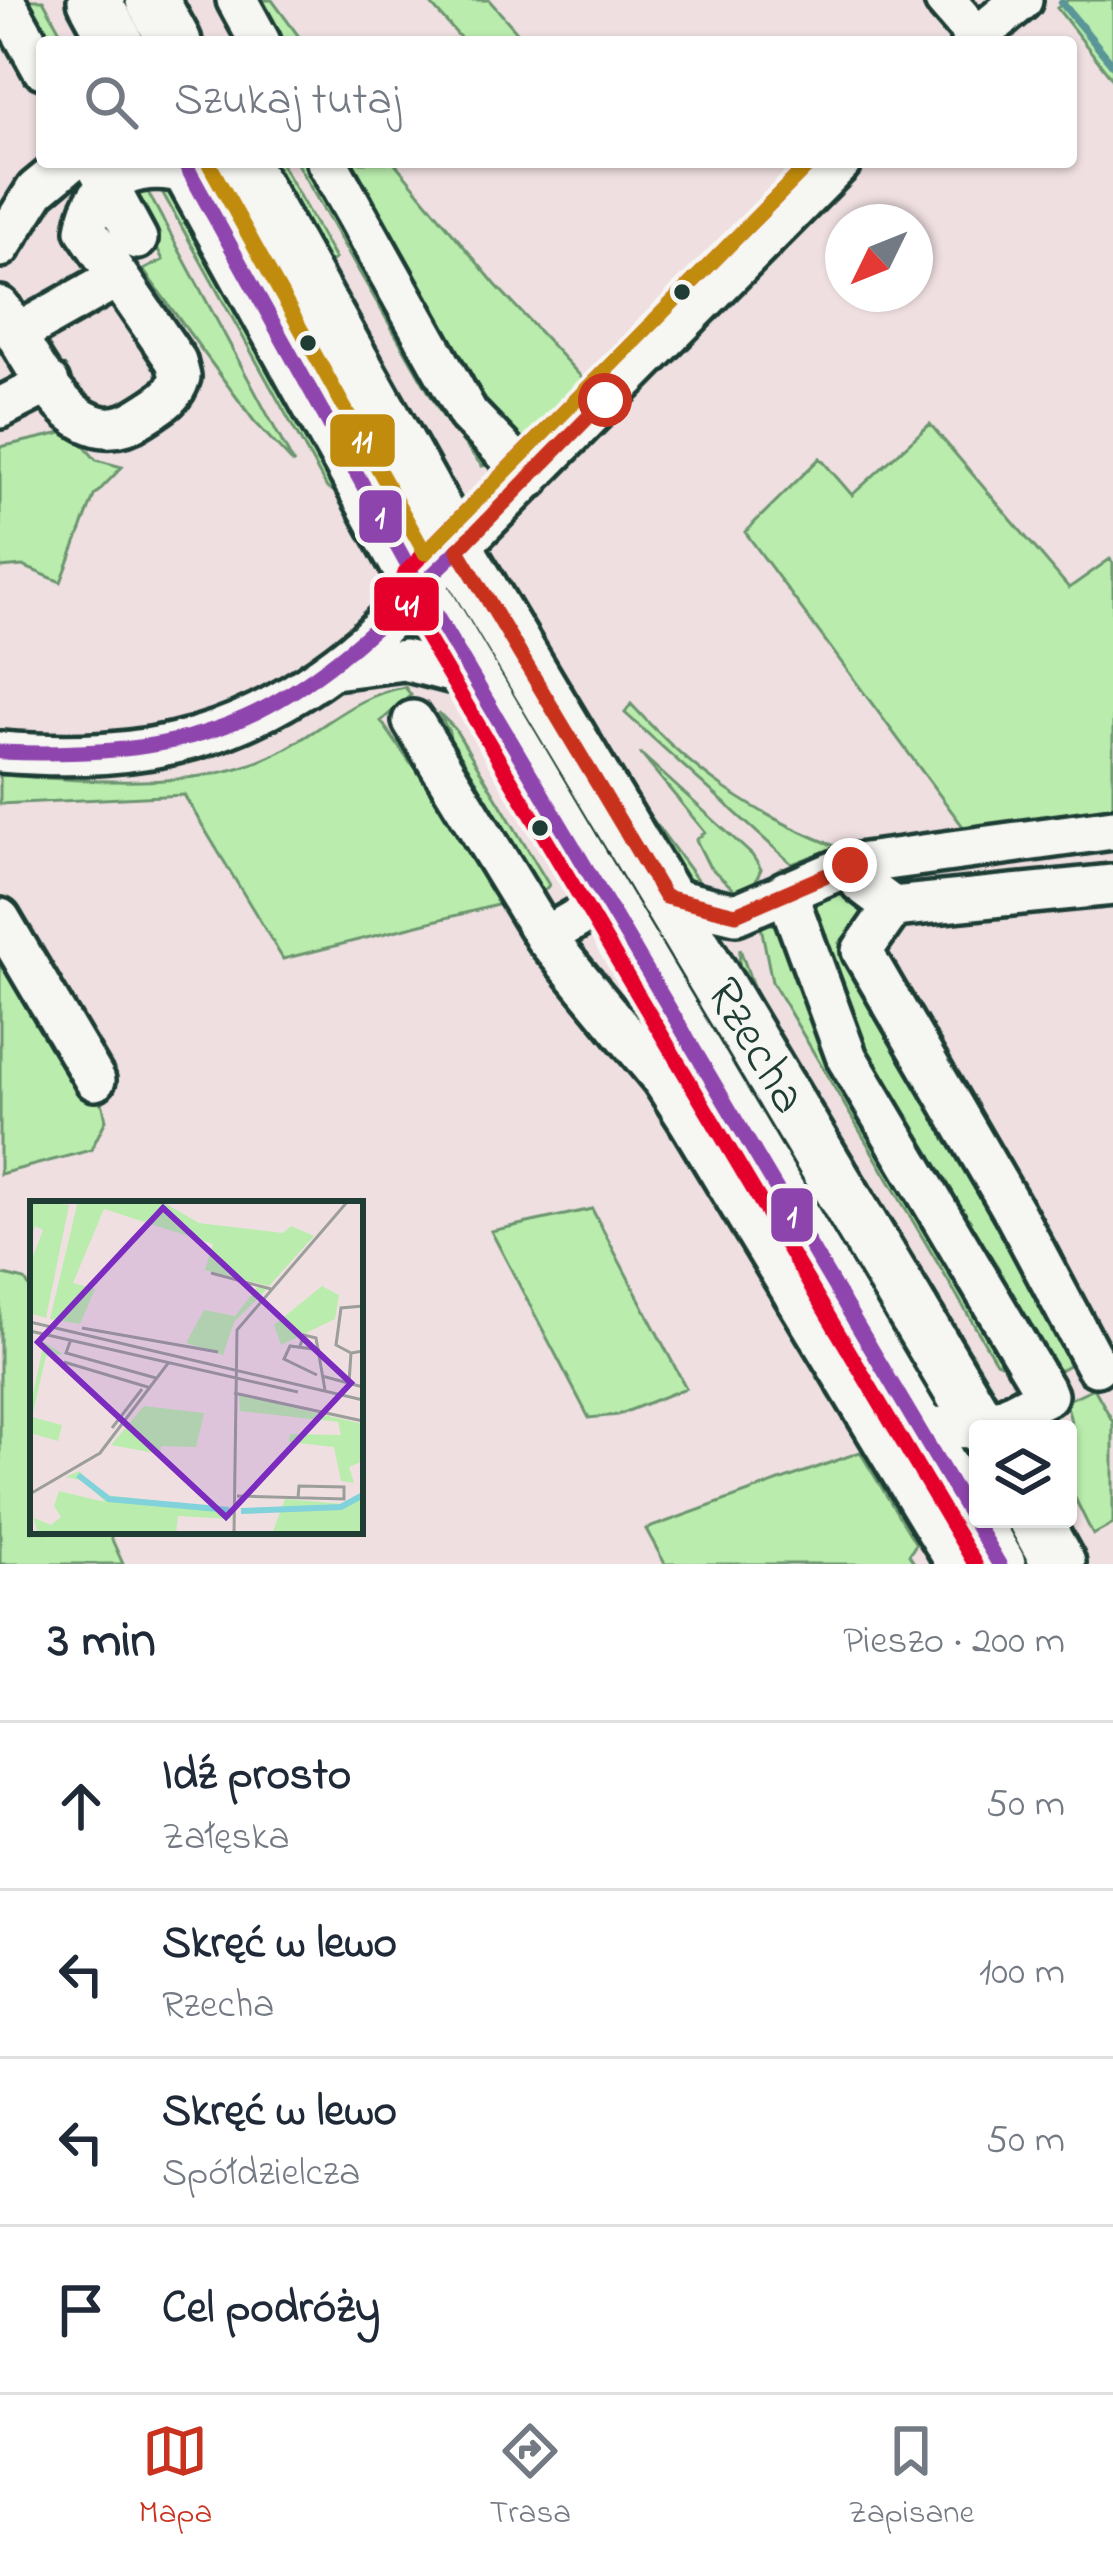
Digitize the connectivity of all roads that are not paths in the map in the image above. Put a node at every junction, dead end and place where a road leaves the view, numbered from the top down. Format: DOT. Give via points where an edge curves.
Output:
graph roads {
  1 [pos="94,0"];
  2 [pos="152,0"];
  3 [pos="237,0"];
  4 [pos="945,0"];
  5 [pos="1022,0"];
  6 [pos="4,7"];
  7 [pos="114,36"];
  8 [pos="172,36"];
  9 [pos="257,36"];
  10 [pos="971,36"];
  11 [pos="979,36"];
  12 [pos="36,58"];
  13 [pos="63,168"];
  14 [pos="132,168"];
  15 [pos="187,168"];
  16 [pos="244,168"];
  17 [pos="330,168"];
  18 [pos="836,168"];
  19 [pos="101,174"];
  20 [pos="137,239"];
  21 [pos="0,247"];
  22 [pos="118,278"];
  23 [pos="9,321"];
  24 [pos="49,383"];
  25 [pos="0,408"];
  26 [pos="530,478"];
  27 [pos="458,550"];
  28 [pos="420,588"];
  29 [pos="334,669"];
  30 [pos="473,678"];
  31 [pos="413,722"];
  32 [pos="0,752"];
  33 [pos="1113,829"];
  34 [pos="850,865"];
  35 [pos="1113,885"];
  36 [pos="786,891"];
  37 [pos="665,897"];
  38 [pos="607,901"];
  39 [pos="893,907"];
  40 [pos="736,914"];
  41 [pos="0,919"];
  42 [pos="545,937"];
  43 [pos="713,978"];
  44 [pos="95,1080"];
  45 [pos="1104,1361"];
  46 [pos="1047,1395"];
  47 [pos="978,1420"];
  48 [pos="999,1420"];
  49 [pos="921,1427"];
  50 [pos="969,1428"];
  51 [pos="1039,1528"];
  52 [pos="957,1564"];
  53 [pos="999,1564"];
  54 [pos="1059,1564"];
  1 -- 7 [label="main road"];
  2 -- 8 [label="main road"];
  3 -- 9 [label="street"];
  4 -- 10 [label="street"];
  5 -- 11 [label="street"];
  6 -- 12 [label="street"];
  13 -- 21 [label="street" via="36,190"];
  14 -- 19 [label="street"];
  15 -- 28 [label="main road, Rzecha"];
  16 -- 27 [label="main road, Rzecha"];
  17 -- 26 [label="street" via="468,414"];
  18 -- 26 [label="street"];
  19 -- 20 [label="street"];
  19 -- 22 [label="street" via="86,230"];
  22 -- 23 [label="street"];
  22 -- 24 [label="street" via="176,362 176,390 130,425 101,430 75,416"];
  23 -- 24 [label="street"];
  24 -- 25 [label="street"];
  26 -- 27 [label="street"];
  27 -- 28 [label="street"];
  27 -- 37 [label="main road, Rzecha"];
  28 -- 29 [label="street"];
  28 -- 30 [label="main road, Rzecha"];
  29 -- 30 [label="street" via="404,660"];
  29 -- 32 [label="street" via="271,711 196,741 107,755"];
  30 -- 38 [label="main road, Rzecha"];
  31 -- 42 [label="street"];
  33 -- 34 [label="street"];
  34 -- 36 [label="street"];
  34 -- 39 [label="street"];
  35 -- 39 [label="street"];
  36 -- 40 [label="street"];
  36 -- 46 [label="street" via="847,1058"];
  37 -- 40 [label="street"];
  37 -- 43 [label="main road, Rzecha"];
  38 -- 42 [label="street"];
  38 -- 49 [label="main road, Rzecha"];
  39 -- 45 [label="street" via="862,951"];
  40 -- 43 [label="street"];
  41 -- 44 [label="street"];
  42 -- 52 [label="street" via="662,1079"];
  43 -- 47 [label="main road, Rzecha"];
  45 -- 46 [label="street"];
  46 -- 48 [label="street"];
  49 -- 50 [label="street"];
  49 -- 53 [label="main road, Rzecha"];
  51 -- 54 [label="main road"];
}
